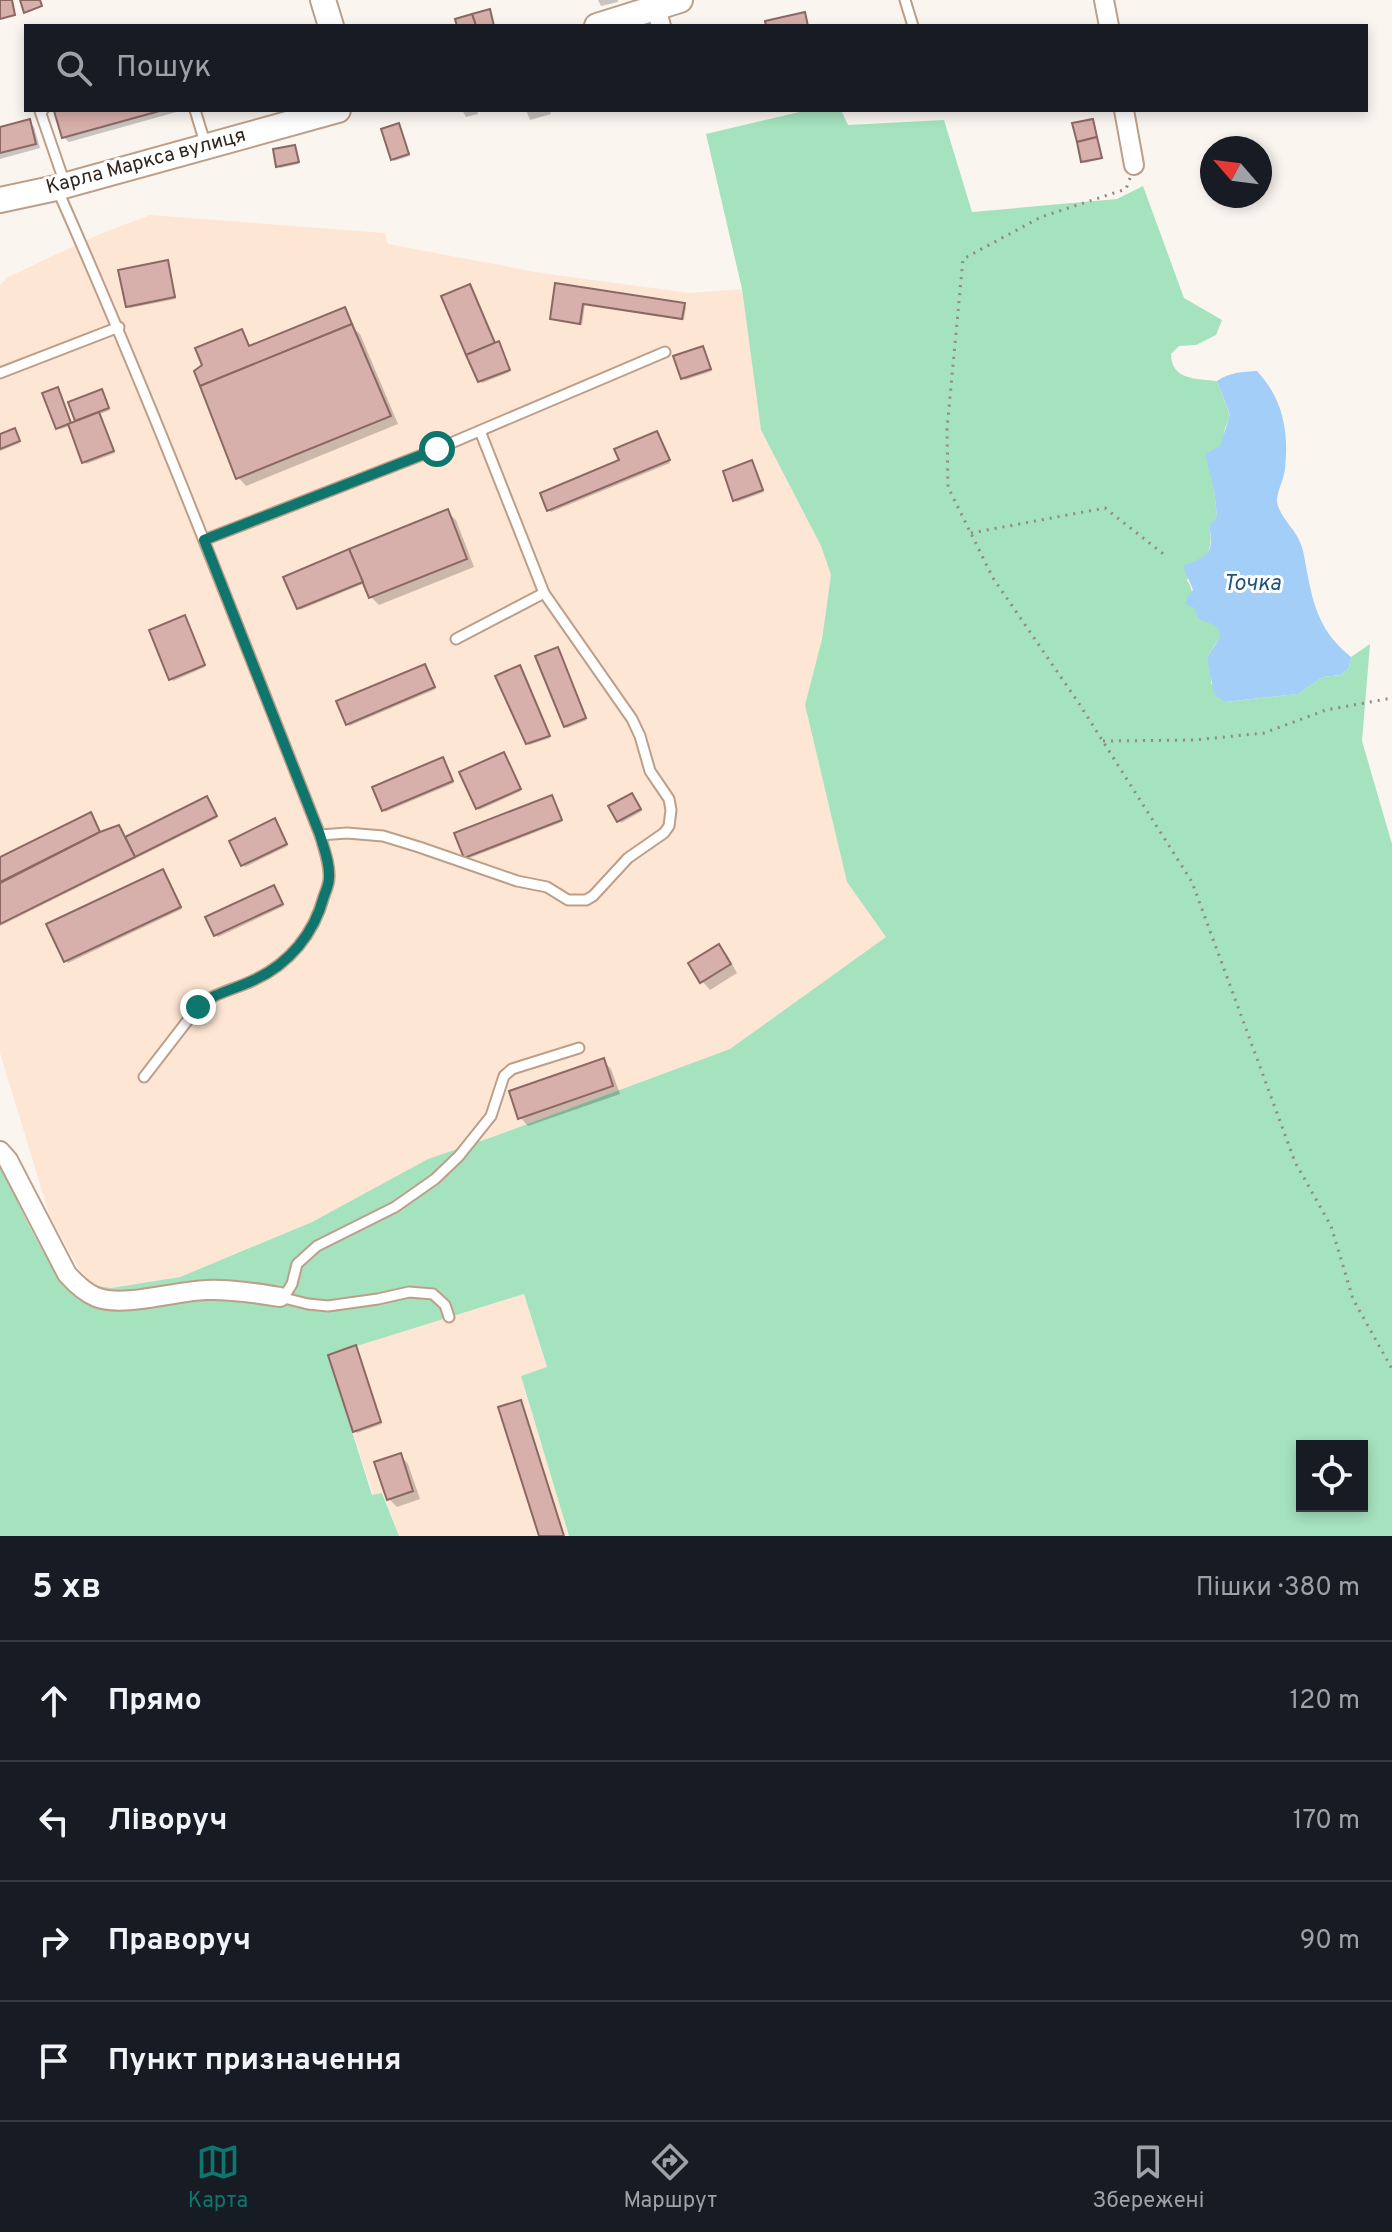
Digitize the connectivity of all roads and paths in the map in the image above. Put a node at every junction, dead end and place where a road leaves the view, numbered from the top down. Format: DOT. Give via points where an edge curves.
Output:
graph roads {
  1 [pos="323,0"];
  2 [pos="680,0"];
  3 [pos="905,0"];
  4 [pos="1104,0"];
  5 [pos="657,11"];
  6 [pos="330,24"];
  7 [pos="605,24"];
  8 [pos="912,24"];
  9 [pos="1109,24"];
  10 [pos="40,112"];
  11 [pos="196,112"];
  12 [pos="331,112"];
  13 [pos="1124,112"];
  14 [pos="206,146"];
  15 [pos="1134,165"];
  16 [pos="61,186"];
  17 [pos="0,200"];
  18 [pos="119,327"];
  19 [pos="665,352"];
  20 [pos="0,373"];
  21 [pos="480,431"];
  22 [pos="971,533"];
  23 [pos="204,540"];
  24 [pos="1166,556"];
  25 [pos="544,593"];
  26 [pos="456,639"];
  27 [pos="1392,698"];
  28 [pos="1103,741"];
  29 [pos="320,835"];
  30 [pos="579,1048"];
  31 [pos="144,1077"];
  32 [pos="0,1151"];
  33 [pos="280,1297"];
  34 [pos="449,1317"];
  35 [pos="1392,1369"];
  1 -- 6 [label="street"];
  2 -- 5 [label="street"];
  3 -- 8 [label="lane"];
  4 -- 9 [label="street"];
  5 -- 7 [label="street"];
  10 -- 16 [label="lane"];
  11 -- 14 [label="lane"];
  12 -- 14 [label="street, Карла Маркса вулиця"];
  13 -- 15 [label="street"];
  14 -- 16 [label="street, Карла Маркса вулиця"];
  15 -- 22 [label="path" via="1126,189 1041,217 963,259 947,429 948,487"];
  16 -- 17 [label="street, Карла Маркса вулиця"];
  16 -- 18 [label="lane"];
  18 -- 20 [label="lane"];
  18 -- 23 [label="lane"];
  19 -- 21 [label="lane"];
  21 -- 23 [label="lane"];
  21 -- 25 [label="lane"];
  22 -- 24 [label="path" via="1105,508"];
  22 -- 28 [label="path" via="993,578"];
  23 -- 29 [label="lane"];
  25 -- 26 [label="lane"];
  25 -- 29 [label="lane" via="632,719 650,771 669,799 664,833 628,858 593,896 579,901 383,836"];
  27 -- 28 [label="path" via="1326,710 1264,733"];
  28 -- 35 [label="path" via="1192,882 1295,1162 1331,1226 1353,1299"];
  29 -- 31 [label="lane" via="329,879 305,940 275,969 207,999"];
  30 -- 33 [label="lane" via="512,1069 504,1076 491,1116 459,1156 395,1207 317,1246 297,1264 292,1284"];
  32 -- 33 [label="street" via="67,1274 92,1295 115,1301 231,1290"];
  33 -- 34 [label="lane" via="328,1306 409,1292 433,1294"];
}
